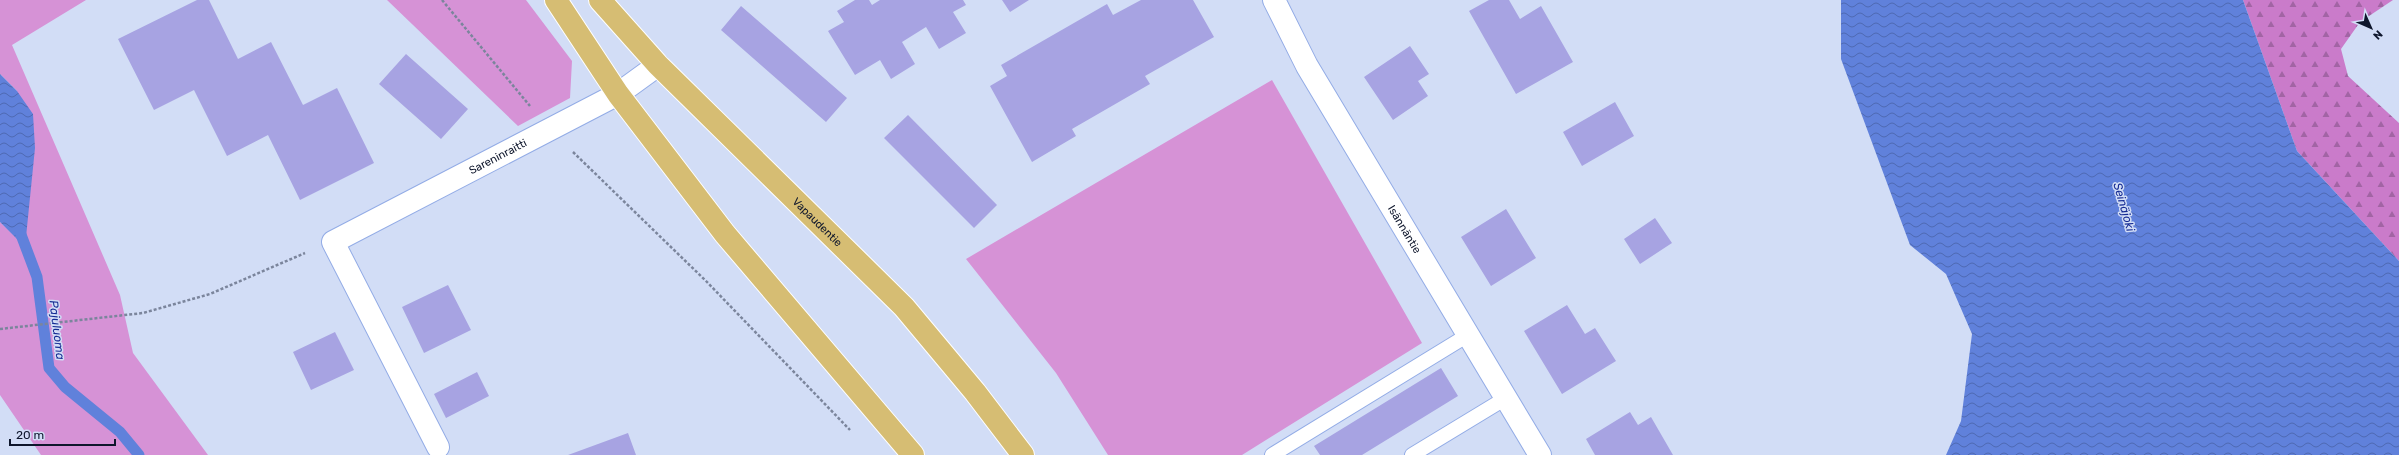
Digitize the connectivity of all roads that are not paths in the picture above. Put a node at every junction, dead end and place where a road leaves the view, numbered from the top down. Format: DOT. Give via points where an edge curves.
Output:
graph roads {
  1 [pos="556,0"];
  2 [pos="600,0"];
  3 [pos="1274,0"];
  4 [pos="658,65"];
  5 [pos="618,94"];
  6 [pos="1468,335"];
  7 [pos="1506,398"];
  8 [pos="438,447"];
  9 [pos="913,455"];
  10 [pos="1023,455"];
  11 [pos="1272,455"];
  12 [pos="1412,455"];
  13 [pos="1540,455"];
  1 -- 5 [label="main road"];
  2 -- 4 [label="main road, Vapaudentie"];
  3 -- 6 [label="street, Isännäntie" via="1307,66"];
  4 -- 5 [label="street, Sareninraitti"];
  4 -- 10 [label="main road, Vapaudentie" via="904,306"];
  5 -- 8 [label="street, Sareninraitti" via="333,242"];
  5 -- 9 [label="main road" via="725,234"];
  6 -- 7 [label="street, Isännäntie"];
  6 -- 11 [label="lane"];
  7 -- 12 [label="lane"];
  7 -- 13 [label="street, Isännäntie"];
}
